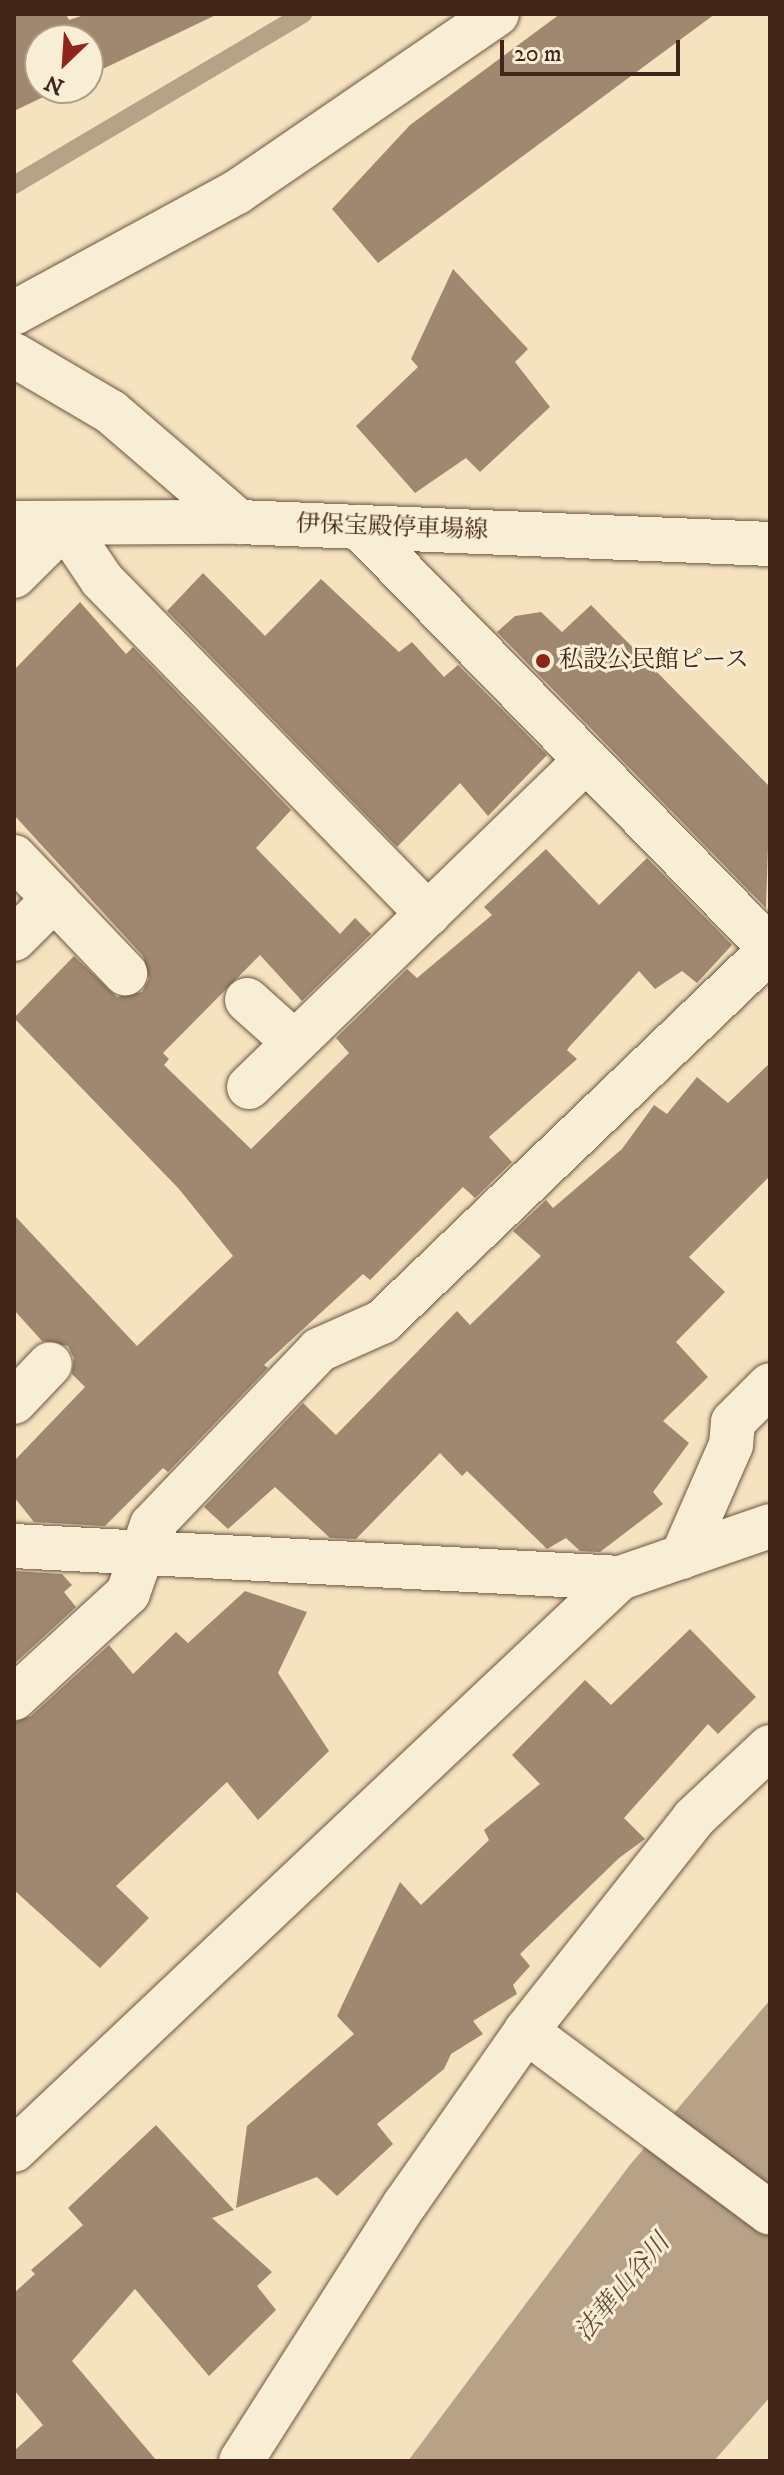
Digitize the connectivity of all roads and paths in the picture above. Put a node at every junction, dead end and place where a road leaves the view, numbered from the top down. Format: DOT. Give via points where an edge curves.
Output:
graph roads {
  1 [pos="497,14"];
  2 [pos="14,313"];
  3 [pos="14,355"];
  4 [pos="239,522"];
  5 [pos="14,523"];
  6 [pos="65,525"];
  7 [pos="359,527"];
  8 [pos="770,544"];
  9 [pos="14,576"];
  10 [pos="587,760"];
  11 [pos="14,857"];
  12 [pos="54,899"];
  13 [pos="428,914"];
  14 [pos="14,939"];
  15 [pos="770,949"];
  16 [pos="125,973"];
  17 [pos="247,1000"];
  18 [pos="294,1042"];
  19 [pos="249,1087"];
  20 [pos="50,1364"];
  21 [pos="770,1385"];
  22 [pos="14,1402"];
  23 [pos="770,1526"];
  24 [pos="14,1546"];
  25 [pos="137,1556"];
  26 [pos="682,1557"];
  27 [pos="620,1578"];
  28 [pos="14,1698"];
  29 [pos="770,1747"];
  30 [pos="526,2031"];
  31 [pos="14,2150"];
  32 [pos="770,2213"];
  33 [pos="241,2461"];
  1 -- 2 [label="street" via="237,192"];
  3 -- 4 [label="street" via="111,412"];
  4 -- 6 [label="street, 伊保宝殿停車場線"];
  4 -- 7 [label="street, 伊保宝殿停車場線"];
  5 -- 6 [label="street, 伊保宝殿停車場線"];
  6 -- 9 [label="street"];
  6 -- 13 [label="street" via="102,580"];
  7 -- 8 [label="street, 伊保宝殿停車場線"];
  7 -- 10 [label="street"];
  10 -- 13 [label="street"];
  10 -- 15 [label="street"];
  11 -- 12 [label="street"];
  12 -- 14 [label="street"];
  12 -- 16 [label="street"];
  13 -- 18 [label="street"];
  15 -- 25 [label="street" via="382,1322 319,1350 152,1525"];
  17 -- 18 [label="street"];
  18 -- 19 [label="street"];
  20 -- 22 [label="street"];
  21 -- 26 [label="street" via="733,1422 731,1445"];
  23 -- 26 [label="street"];
  24 -- 25 [label="street"];
  25 -- 27 [label="street"];
  25 -- 28 [label="street" via="128,1593"];
  26 -- 27 [label="street"];
  27 -- 31 [label="street"];
  29 -- 30 [label="street" via="694,1818"];
  30 -- 32 [label="street"];
  30 -- 33 [label="street" via="405,2204"];
}
